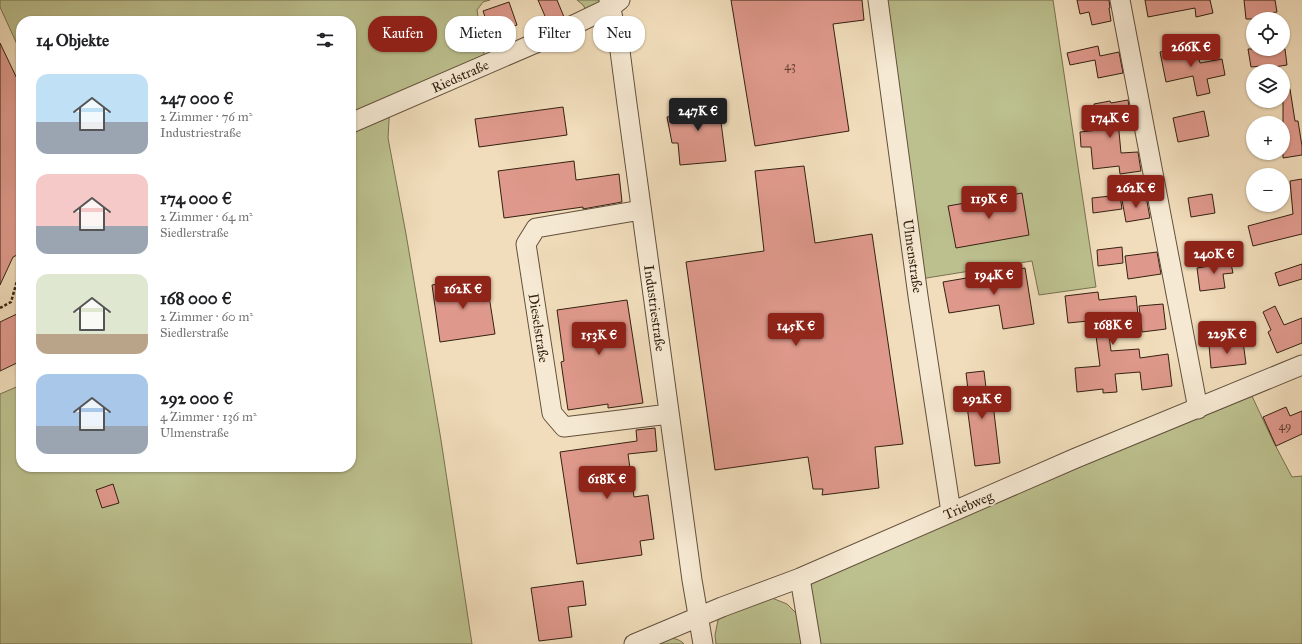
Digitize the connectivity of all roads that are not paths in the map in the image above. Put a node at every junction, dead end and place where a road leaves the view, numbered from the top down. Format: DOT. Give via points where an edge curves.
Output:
graph roads {
  1 [pos="878,0"];
  2 [pos="1120,0"];
  3 [pos="614,2"];
  4 [pos="356,121"];
  5 [pos="641,210"];
  6 [pos="1302,365"];
  7 [pos="1198,409"];
  8 [pos="669,414"];
  9 [pos="952,512"];
  10 [pos="800,578"];
  11 [pos="698,617"];
  12 [pos="634,644"];
  13 [pos="703,644"];
  14 [pos="811,644"];
  1 -- 9 [label="street, Ulmenstraße" via="918,296"];
  2 -- 7 [label="street"];
  3 -- 4 [label="street, Riedstraße" via="538,42"];
  3 -- 5 [label="street, Industriestraße"];
  5 -- 8 [label="street, Industriestraße"];
  5 -- 8 [label="street, Dieselstraße" via="536,228 526,244 552,413 564,427"];
  6 -- 7 [label="street, Triebweg"];
  7 -- 9 [label="street, Triebweg"];
  8 -- 11 [label="street, Industriestraße"];
  9 -- 10 [label="street, Triebweg"];
  10 -- 11 [label="street, Triebweg"];
  10 -- 14 [label="street"];
  11 -- 12 [label="street, Triebweg"];
  11 -- 13 [label="street, Industriestraße"];
}
